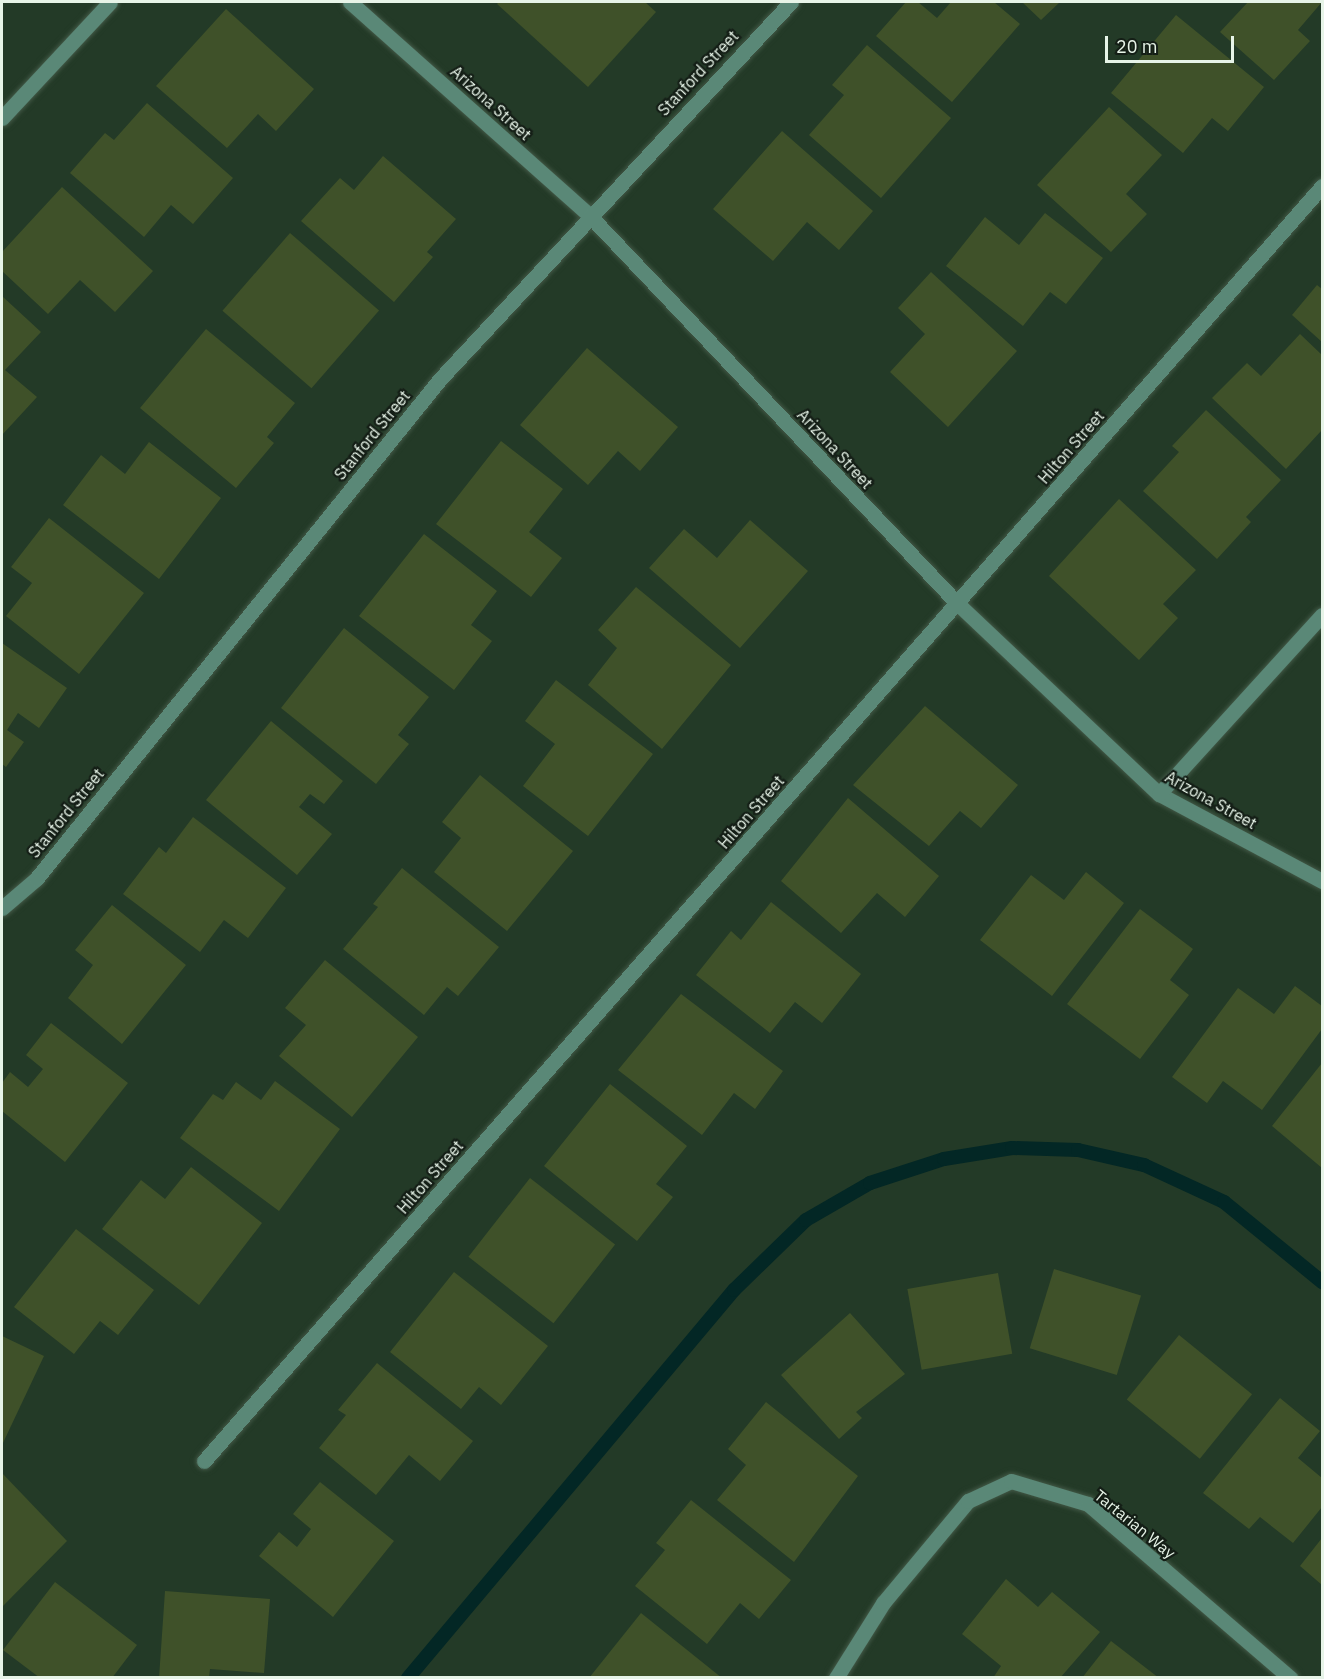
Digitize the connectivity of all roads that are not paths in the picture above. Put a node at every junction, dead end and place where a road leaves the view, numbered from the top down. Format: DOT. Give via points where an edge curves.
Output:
graph roads {
  1 [pos="110,2"];
  2 [pos="350,2"];
  3 [pos="791,2"];
  4 [pos="2,118"];
  5 [pos="1323,186"];
  6 [pos="590,216"];
  7 [pos="958,604"];
  8 [pos="1323,615"];
  9 [pos="1159,794"];
  10 [pos="1323,881"];
  11 [pos="2,908"];
  12 [pos="204,1461"];
  13 [pos="836,1677"];
  14 [pos="1290,1677"];
  1 -- 4 [label="street"];
  2 -- 6 [label="street, Arizona Street"];
  3 -- 6 [label="street, Stanford Street"];
  5 -- 7 [label="street, Hilton Street"];
  6 -- 7 [label="street, Arizona Street"];
  6 -- 11 [label="street, Stanford Street" via="440,379 36,879"];
  7 -- 9 [label="street, Arizona Street"];
  7 -- 12 [label="street, Hilton Street"];
  8 -- 9 [label="street"];
  9 -- 10 [label="street, Arizona Street"];
  13 -- 14 [label="street, Tartarian Way" via="883,1603 968,1501 1011,1480 1088,1504"];
}
